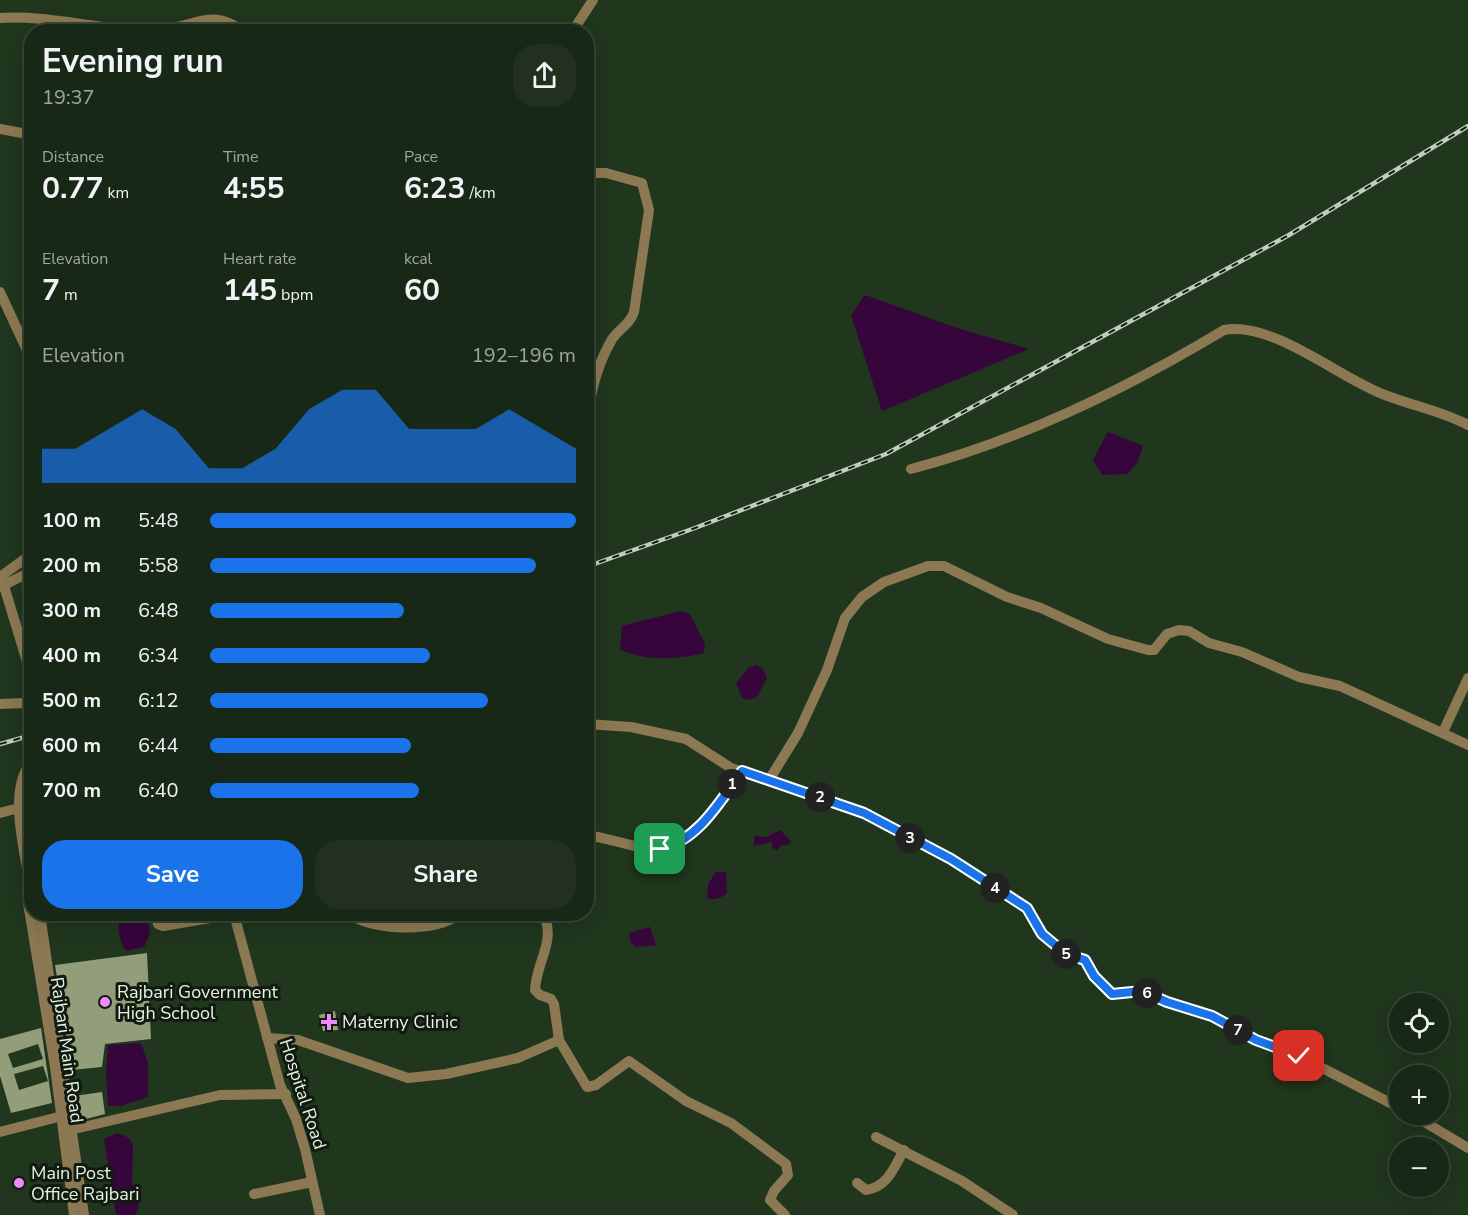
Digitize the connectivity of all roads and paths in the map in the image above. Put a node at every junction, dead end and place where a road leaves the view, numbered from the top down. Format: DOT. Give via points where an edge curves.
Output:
graph roads {
  1 [pos="593,0"];
  2 [pos="0,18"];
  3 [pos="92,24"];
  4 [pos="188,24"];
  5 [pos="234,24"];
  6 [pos="577,24"];
  7 [pos="0,129"];
  8 [pos="24,134"];
  9 [pos="594,173"];
  10 [pos="0,292"];
  11 [pos="24,344"];
  12 [pos="594,380"];
  13 [pos="1468,425"];
  14 [pos="911,469"];
  15 [pos="24,560"];
  16 [pos="24,574"];
  17 [pos="1,581"];
  18 [pos="24,653"];
  19 [pos="1468,678"];
  20 [pos="24,703"];
  21 [pos="0,704"];
  22 [pos="594,725"];
  23 [pos="1443,732"];
  24 [pos="1468,745"];
  25 [pos="24,769"];
  26 [pos="742,771"];
  27 [pos="769,780"];
  28 [pos="19,808"];
  29 [pos="0,813"];
  30 [pos="594,837"];
  31 [pos="24,842"];
  32 [pos="32,921"];
  33 [pos="41,921"];
  34 [pos="157,921"];
  35 [pos="193,921"];
  36 [pos="236,921"];
  37 [pos="360,921"];
  38 [pos="445,921"];
  39 [pos="547,921"];
  40 [pos="48,998"];
  41 [pos="267,1038"];
  42 [pos="559,1040"];
  43 [pos="286,1094"];
  44 [pos="1389,1102"];
  45 [pos="66,1115"];
  46 [pos="1429,1125"];
  47 [pos="67,1131"];
  48 [pos="0,1132"];
  49 [pos="876,1137"];
  50 [pos="1468,1148"];
  51 [pos="904,1150"];
  52 [pos="312,1182"];
  53 [pos="857,1183"];
  54 [pos="254,1194"];
  55 [pos="74,1215"];
  56 [pos="84,1215"];
  57 [pos="320,1215"];
  58 [pos="785,1215"];
  59 [pos="1013,1215"];
  1 -- 6 [label="street"];
  2 -- 3 [label="street"];
  4 -- 5 [label="street" via="215,18"];
  7 -- 8 [label="street"];
  9 -- 12 [label="street" via="642,183 649,210 634,312 612,339"];
  10 -- 11 [label="street"];
  13 -- 14 [label="street" via="1444,413 1384,395 1270,336 1235,328 1224,330 1099,399 1007,439"];
  15 -- 17 [label="street"];
  16 -- 17 [label="street"];
  17 -- 18 [label="street"];
  19 -- 23 [label="street"];
  20 -- 21 [label="street"];
  22 -- 26 [label="street" via="631,727 686,739"];
  23 -- 24 [label="street"];
  23 -- 27 [label="street" via="1340,686 1299,677 1242,652 1209,643 1189,631 1167,634 1154,650 1148,650 1108,639 944,566 928,566 884,582 862,597 845,618 827,670 798,733"];
  25 -- 28 [label="street, Rajbari Main Road" via="19,784"];
  26 -- 27 [label="street"];
  26 -- 30 [label="street" via="706,820 669,847 651,849"];
  27 -- 44 [label="street" via="864,813 951,859 1027,908 1042,934 1066,954 1085,960 1112,994 1142,991 1212,1016"];
  28 -- 29 [label="street"];
  28 -- 31 [label="street, Rajbari Main Road"];
  32 -- 40 [label="street, Rajbari Main Road"];
  33 -- 40 [label="street, Rajbari Main Road"];
  34 -- 35 [label="street" via="163,926"];
  36 -- 41 [label="street, Hospital Road"];
  37 -- 38 [label="street" via="398,927"];
  39 -- 42 [label="street" via="548,940 535,990 554,1004"];
  40 -- 45 [label="street, Rajbari Main Road"];
  41 -- 42 [label="street" via="298,1040 408,1078 507,1061"];
  41 -- 43 [label="street, Hospital Road" via="280,1086"];
  42 -- 58 [label="street" via="584,1085 596,1085 629,1060 686,1101 731,1123 770,1151 789,1169 770,1200"];
  43 -- 47 [label="street" via="220,1095"];
  43 -- 52 [label="street, Hospital Road"];
  45 -- 47 [label="street, Rajbari Main Road"];
  45 -- 48 [label="street"];
  46 -- 50 [label="street"];
  47 -- 55 [label="street, Rajbari Main Road"];
  47 -- 56 [label="street, Rajbari Main Road"];
  49 -- 51 [label="street"];
  51 -- 53 [label="street" via="885,1182 877,1188 866,1190"];
  51 -- 59 [label="street" via="962,1181"];
  52 -- 54 [label="street"];
  52 -- 57 [label="street, Hospital Road"];
}
